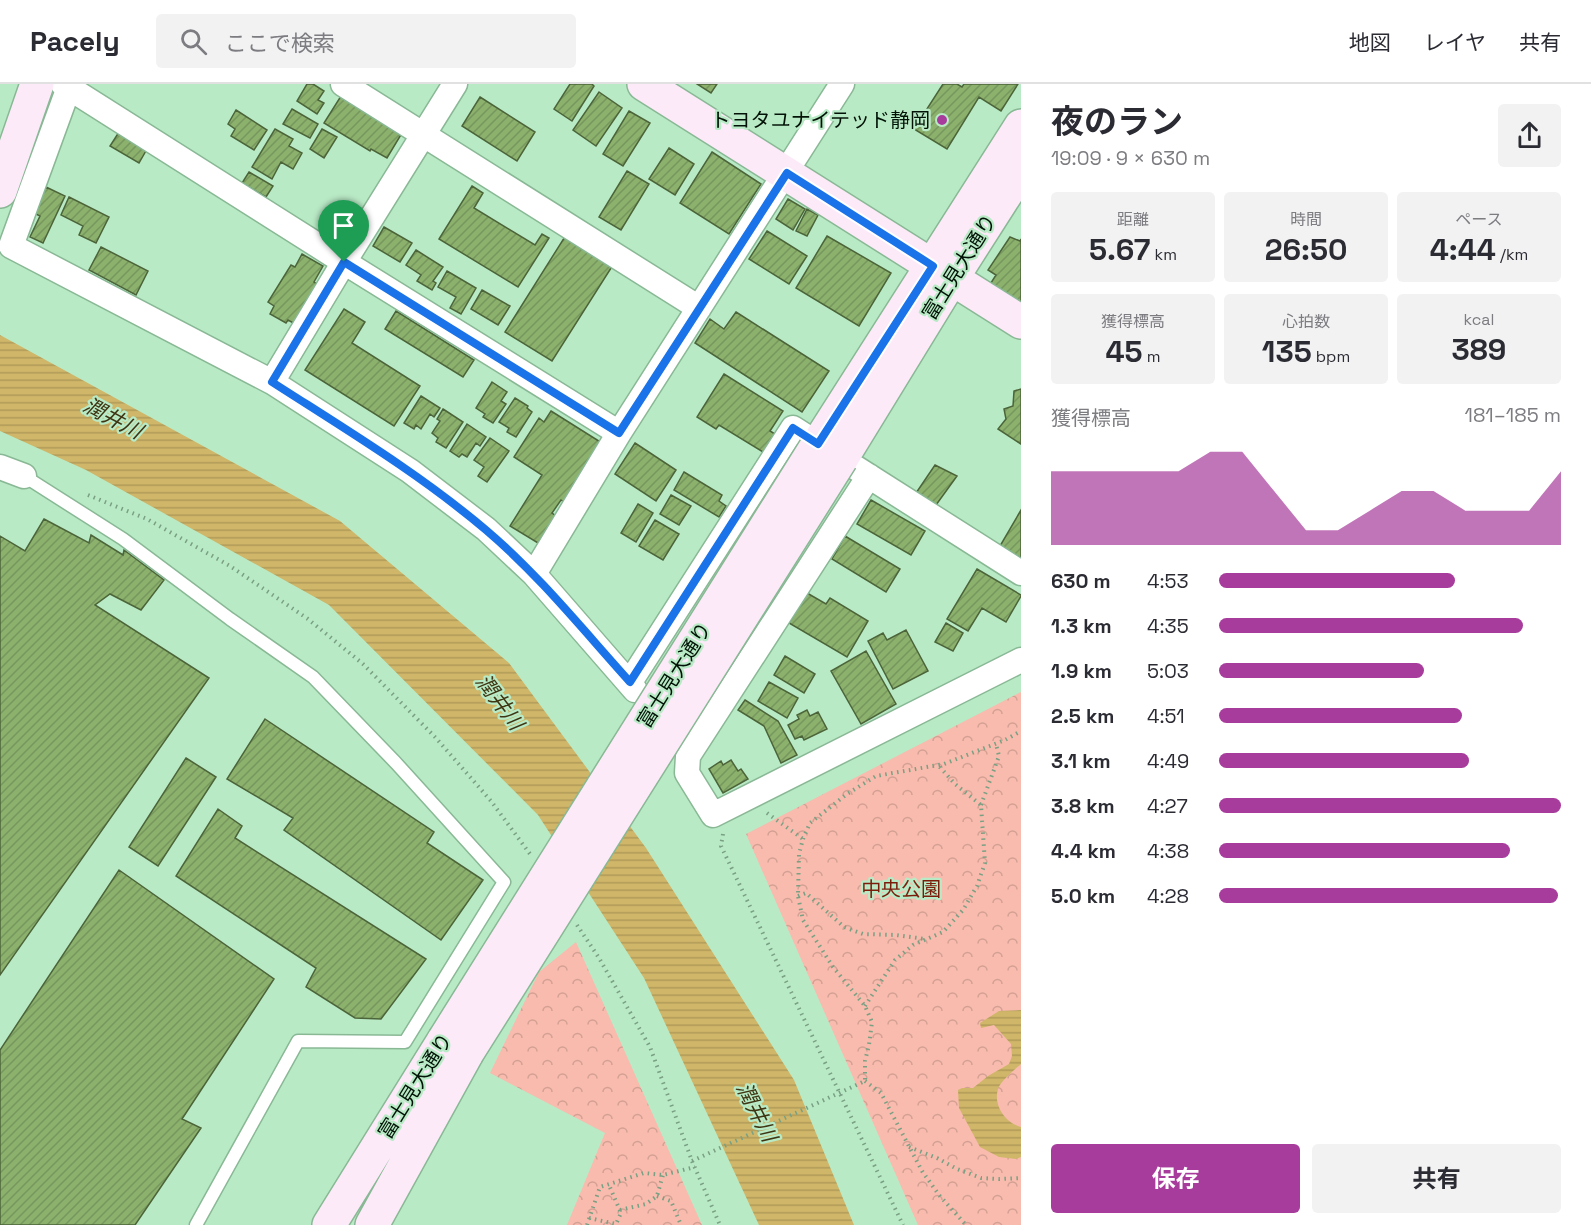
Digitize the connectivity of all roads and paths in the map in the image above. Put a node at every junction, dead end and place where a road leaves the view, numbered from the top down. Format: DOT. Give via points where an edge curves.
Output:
graph roads {
  1 [pos="37,84"];
  2 [pos="343,84"];
  3 [pos="455,84"];
  4 [pos="644,84"];
  5 [pos="842,84"];
  6 [pos="66,86"];
  7 [pos="1021,126"];
  8 [pos="422,135"];
  9 [pos="1021,170"];
  10 [pos="787,173"];
  11 [pos="0,191"];
  12 [pos="344,262"];
  13 [pos="942,272"];
  14 [pos="699,308"];
  15 [pos="1021,322"];
  16 [pos="272,382"];
  17 [pos="619,433"];
  18 [pos="830,452"];
  19 [pos="0,467"];
  20 [pos="24,476"];
  21 [pos="869,476"];
  22 [pos="1021,573"];
  23 [pos="534,574"];
  24 [pos="1021,660"];
  25 [pos="1021,731"];
  26 [pos="996,744"];
  27 [pos="938,765"];
  28 [pos="748,799"];
  29 [pos="981,805"];
  30 [pos="723,830"];
  31 [pos="803,839"];
  32 [pos="798,896"];
  33 [pos="926,939"];
  34 [pos="865,1006"];
  35 [pos="455,1046"];
  36 [pos="865,1081"];
  37 [pos="840,1092"];
  38 [pos="909,1147"];
  39 [pos="695,1167"];
  40 [pos="663,1175"];
  41 [pos="1021,1178"];
  42 [pos="609,1185"];
  43 [pos="657,1196"];
  44 [pos="620,1210"];
  45 [pos="589,1218"];
  46 [pos="196,1225"];
  47 [pos="329,1225"];
  48 [pos="372,1225"];
  49 [pos="587,1225"];
  50 [pos="681,1225"];
  51 [pos="720,1225"];
  52 [pos="903,1225"];
  53 [pos="966,1225"];
  1 -- 11 [label="street"];
  2 -- 8 [label="street"];
  3 -- 8 [label="street"];
  4 -- 10 [label="street"];
  5 -- 10 [label="street"];
  6 -- 12 [label="street"];
  6 -- 16 [label="street" via="11,246"];
  7 -- 13 [label="street, 富士見大通り"];
  8 -- 12 [label="street"];
  8 -- 14 [label="street"];
  9 -- 13 [label="street, 富士見大通り"];
  10 -- 13 [label="street"];
  10 -- 14 [label="street"];
  12 -- 16 [label="street"];
  12 -- 17 [label="street"];
  13 -- 15 [label="street"];
  13 -- 18 [label="street, 富士見大通り"];
  14 -- 17 [label="street"];
  16 -- 23 [label="street" via="410,471 486,529"];
  17 -- 23 [label="street"];
  18 -- 21 [label="street"];
  18 -- 23 [label="street" via="793,428 632,686"];
  18 -- 35 [label="street, 富士見大通り, bridge"];
  19 -- 20 [label="street"];
  20 -- 46 [label="lane" via="123,539 313,677 504,882 405,1042 298,1041"];
  21 -- 22 [label="street"];
  21 -- 28 [label="street" via="688,756 687,773 713,815"];
  24 -- 28 [label="street"];
  25 -- 26 [label="path"];
  26 -- 27 [label="path"];
  26 -- 29 [label="path" via="999,756"];
  27 -- 29 [label="path"];
  27 -- 31 [label="path" via="876,776 810,823"];
  28 -- 31 [label="path"];
  29 -- 33 [label="path" via="985,863 977,886 963,910 943,932"];
  30 -- 37 [label="path" via="721,846"];
  31 -- 32 [label="path"];
  32 -- 33 [label="path" via="806,893 844,927 863,934"];
  32 -- 34 [label="path" via="803,920 816,943"];
  33 -- 34 [label="path" via="895,960"];
  34 -- 36 [label="path" via="872,1022"];
  35 -- 47 [label="street, 富士見大通り"];
  35 -- 48 [label="street, 富士見大通り"];
  36 -- 37 [label="path"];
  36 -- 38 [label="path" via="881,1094"];
  37 -- 39 [label="path" via="692,1161"];
  37 -- 52 [label="path"];
  38 -- 41 [label="path" via="981,1178"];
  38 -- 53 [label="path" via="939,1195"];
  39 -- 40 [label="path"];
  39 -- 51 [label="path"];
  40 -- 42 [label="path" via="644,1173"];
  40 -- 43 [label="path"];
  42 -- 44 [label="path"];
  42 -- 45 [label="path" via="600,1187"];
  43 -- 44 [label="path" via="646,1204"];
  43 -- 50 [label="path" via="671,1201"];
  44 -- 45 [label="path" via="616,1224"];
  45 -- 49 [label="path"];
}
